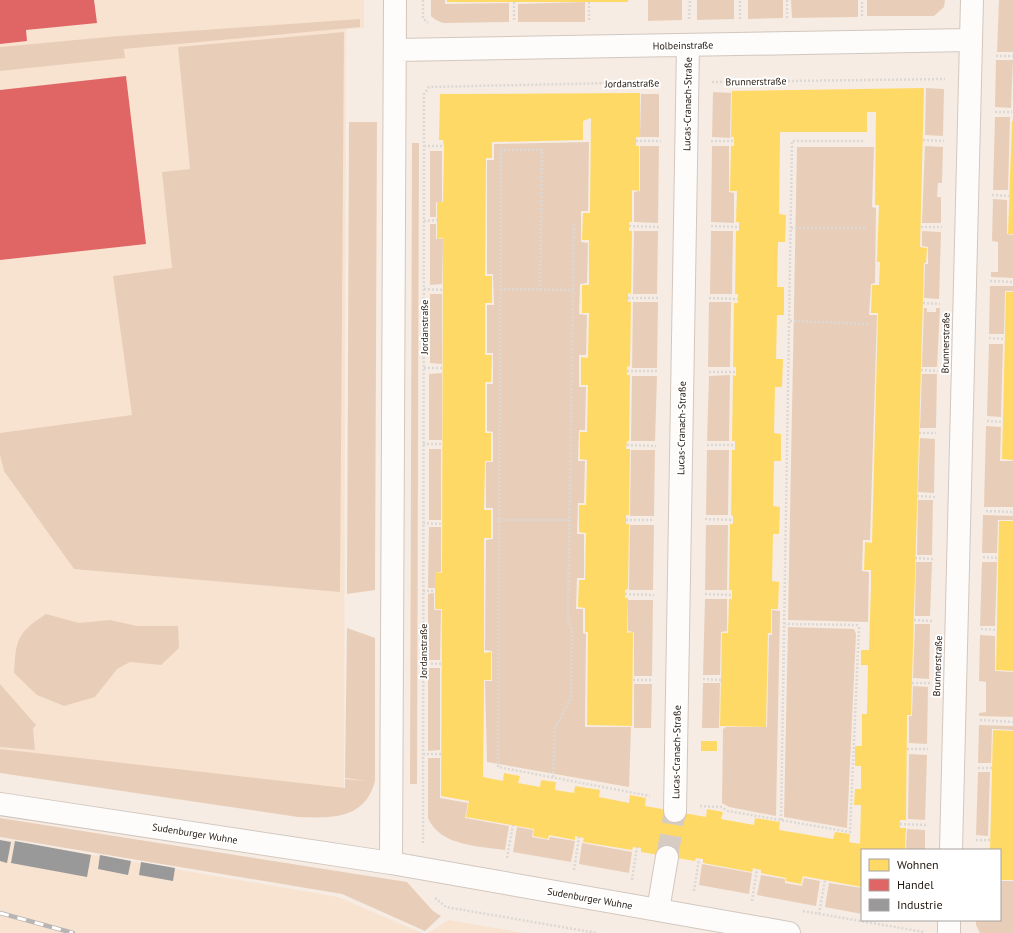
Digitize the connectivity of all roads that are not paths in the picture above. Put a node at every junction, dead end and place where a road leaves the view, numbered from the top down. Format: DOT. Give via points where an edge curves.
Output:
graph roads {
  1 [pos="395,0"];
  2 [pos="972,0"];
  3 [pos="970,40"];
  4 [pos="688,46"];
  5 [pos="396,50"];
  6 [pos="0,804"];
  7 [pos="685,808"];
  8 [pos="951,849"];
  9 [pos="667,857"];
  10 [pos="391,862"];
  11 [pos="658,910"];
  12 [pos="949,921"];
  13 [pos="789,933"];
  14 [pos="949,933"];
  1 -- 5 [label="street"];
  2 -- 3 [label="street, Brunnerstraße"];
  3 -- 4 [label="street, Holbeinstraße"];
  3 -- 8 [label="street, Brunnerstraße"];
  4 -- 5 [label="street, Holbeinstraße"];
  4 -- 7 [label="street, Lucas-Cranach-Straße" via="696,82"];
  5 -- 10 [label="street"];
  6 -- 10 [label="street, Sudenburger Wuhne"];
  9 -- 11 [label="street"];
  10 -- 11 [label="street, Sudenburger Wuhne"];
  11 -- 13 [label="street, Sudenburger Wuhne"];
  12 -- 14 [label="street"];
}
